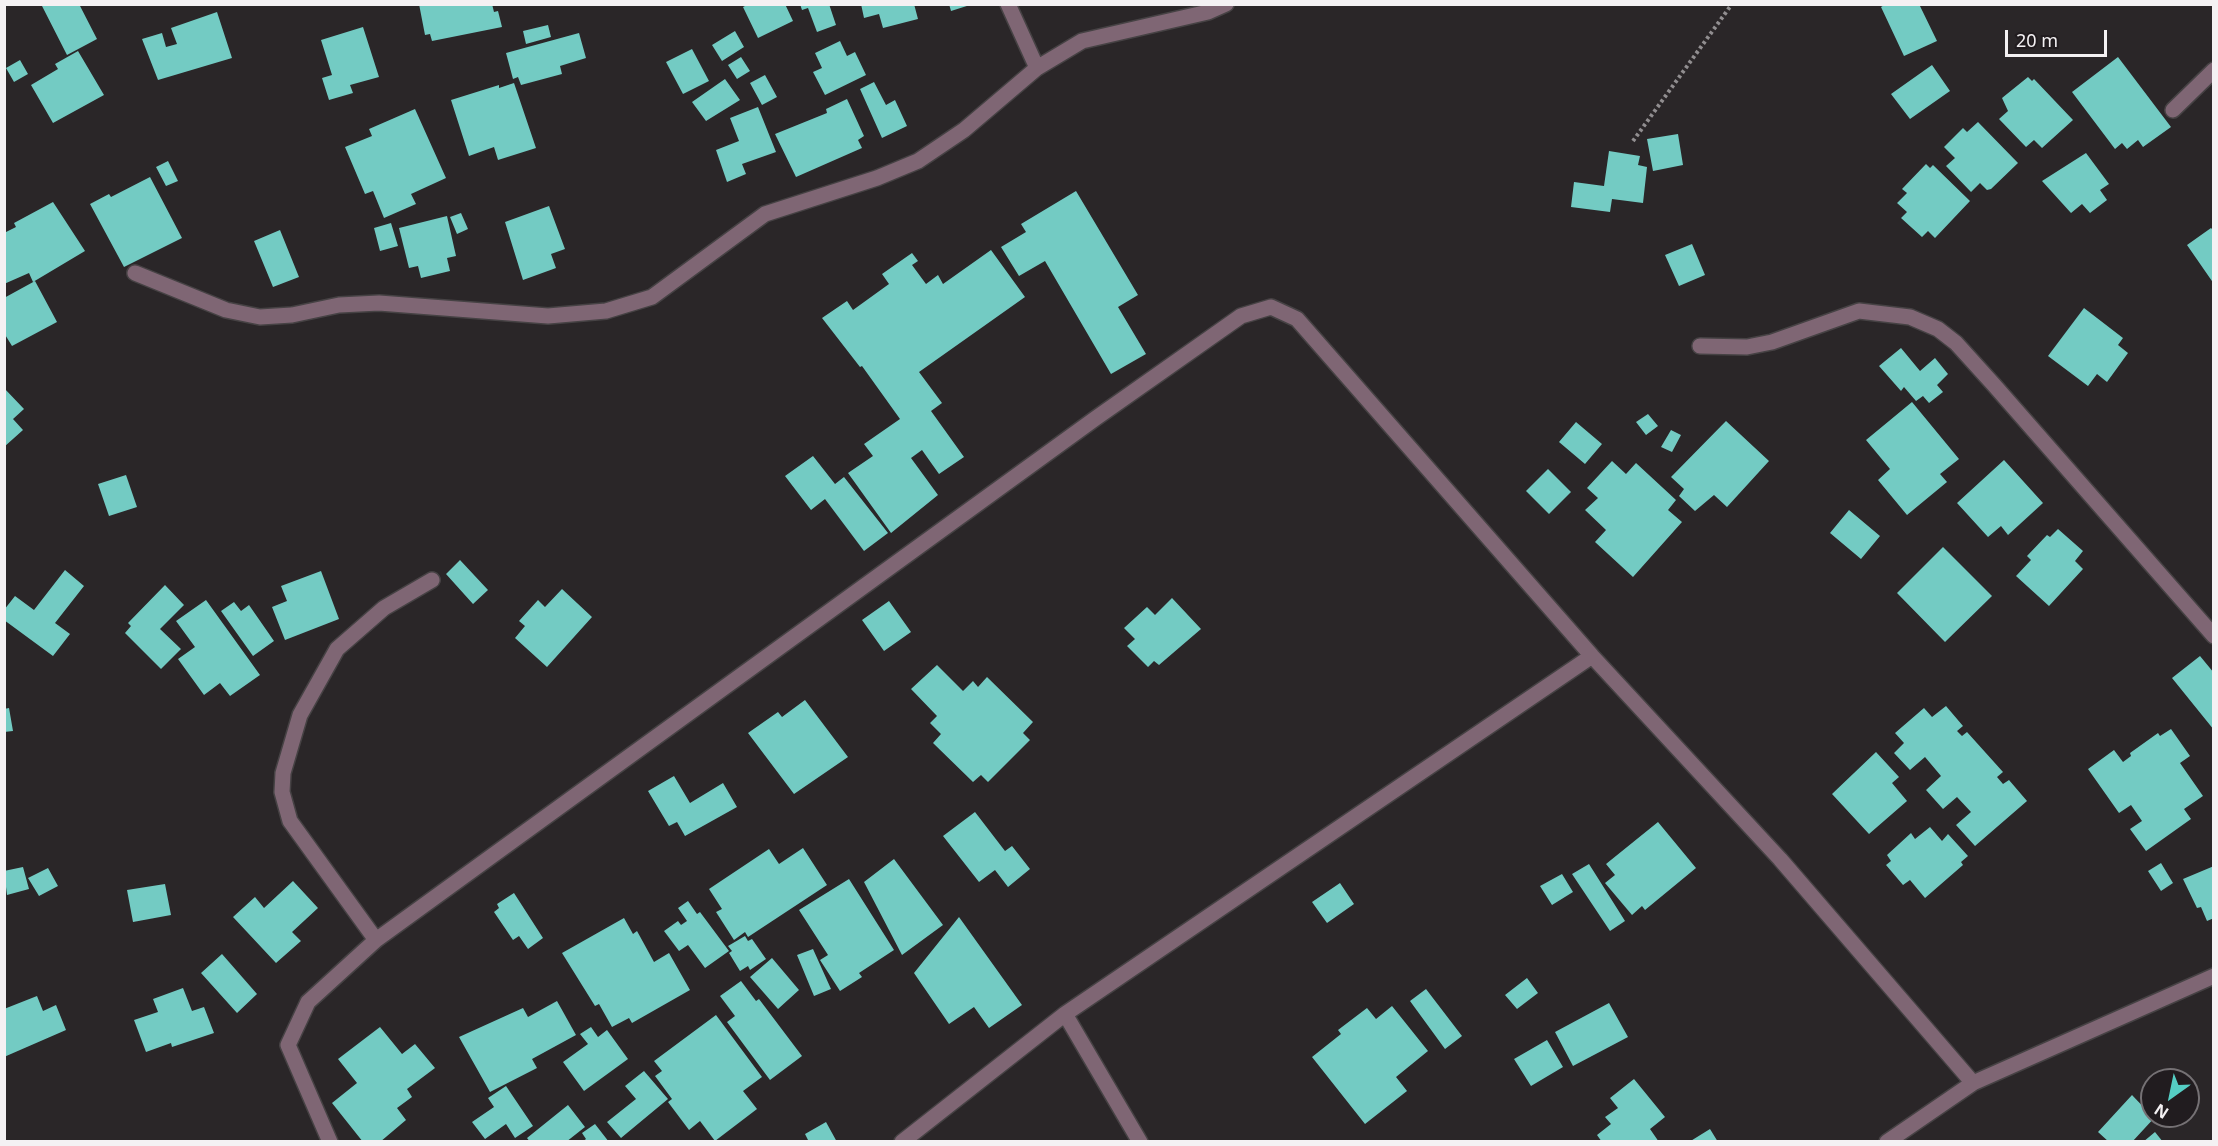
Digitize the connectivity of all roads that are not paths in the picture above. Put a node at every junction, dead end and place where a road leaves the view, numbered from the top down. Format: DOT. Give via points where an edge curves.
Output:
graph roads {
  1 [pos="1008,4"];
  2 [pos="1227,4"];
  3 [pos="1037,68"];
  4 [pos="2214,70"];
  5 [pos="2173,110"];
  6 [pos="135,273"];
  7 [pos="1700,346"];
  8 [pos="432,580"];
  9 [pos="2214,636"];
  10 [pos="1592,656"];
  11 [pos="376,940"];
  12 [pos="2214,976"];
  13 [pos="1065,1014"];
  14 [pos="1973,1083"];
  15 [pos="330,1142"];
  16 [pos="902,1142"];
  17 [pos="1140,1142"];
  18 [pos="1887,1142"];
  1 -- 3 [label="street"];
  2 -- 3 [label="street" via="1208,12 1082,41"];
  3 -- 6 [label="street" via="964,130 918,161 765,214 652,297 606,312 548,316 379,303 260,317 226,310"];
  4 -- 5 [label="street"];
  7 -- 9 [label="street" via="1747,347 1772,342 1859,311 1910,318 1938,329 1956,343"];
  8 -- 11 [label="street" via="384,608 337,649 300,715 283,773 282,792 290,821"];
  10 -- 11 [label="street" via="1297,319 1271,308 1241,316 1086,424"];
  10 -- 13 [label="street"];
  10 -- 14 [label="street" via="1780,859"];
  11 -- 15 [label="street" via="308,1002 288,1045"];
  12 -- 14 [label="street"];
  13 -- 16 [label="street"];
  13 -- 17 [label="street"];
  14 -- 18 [label="street"];
}
